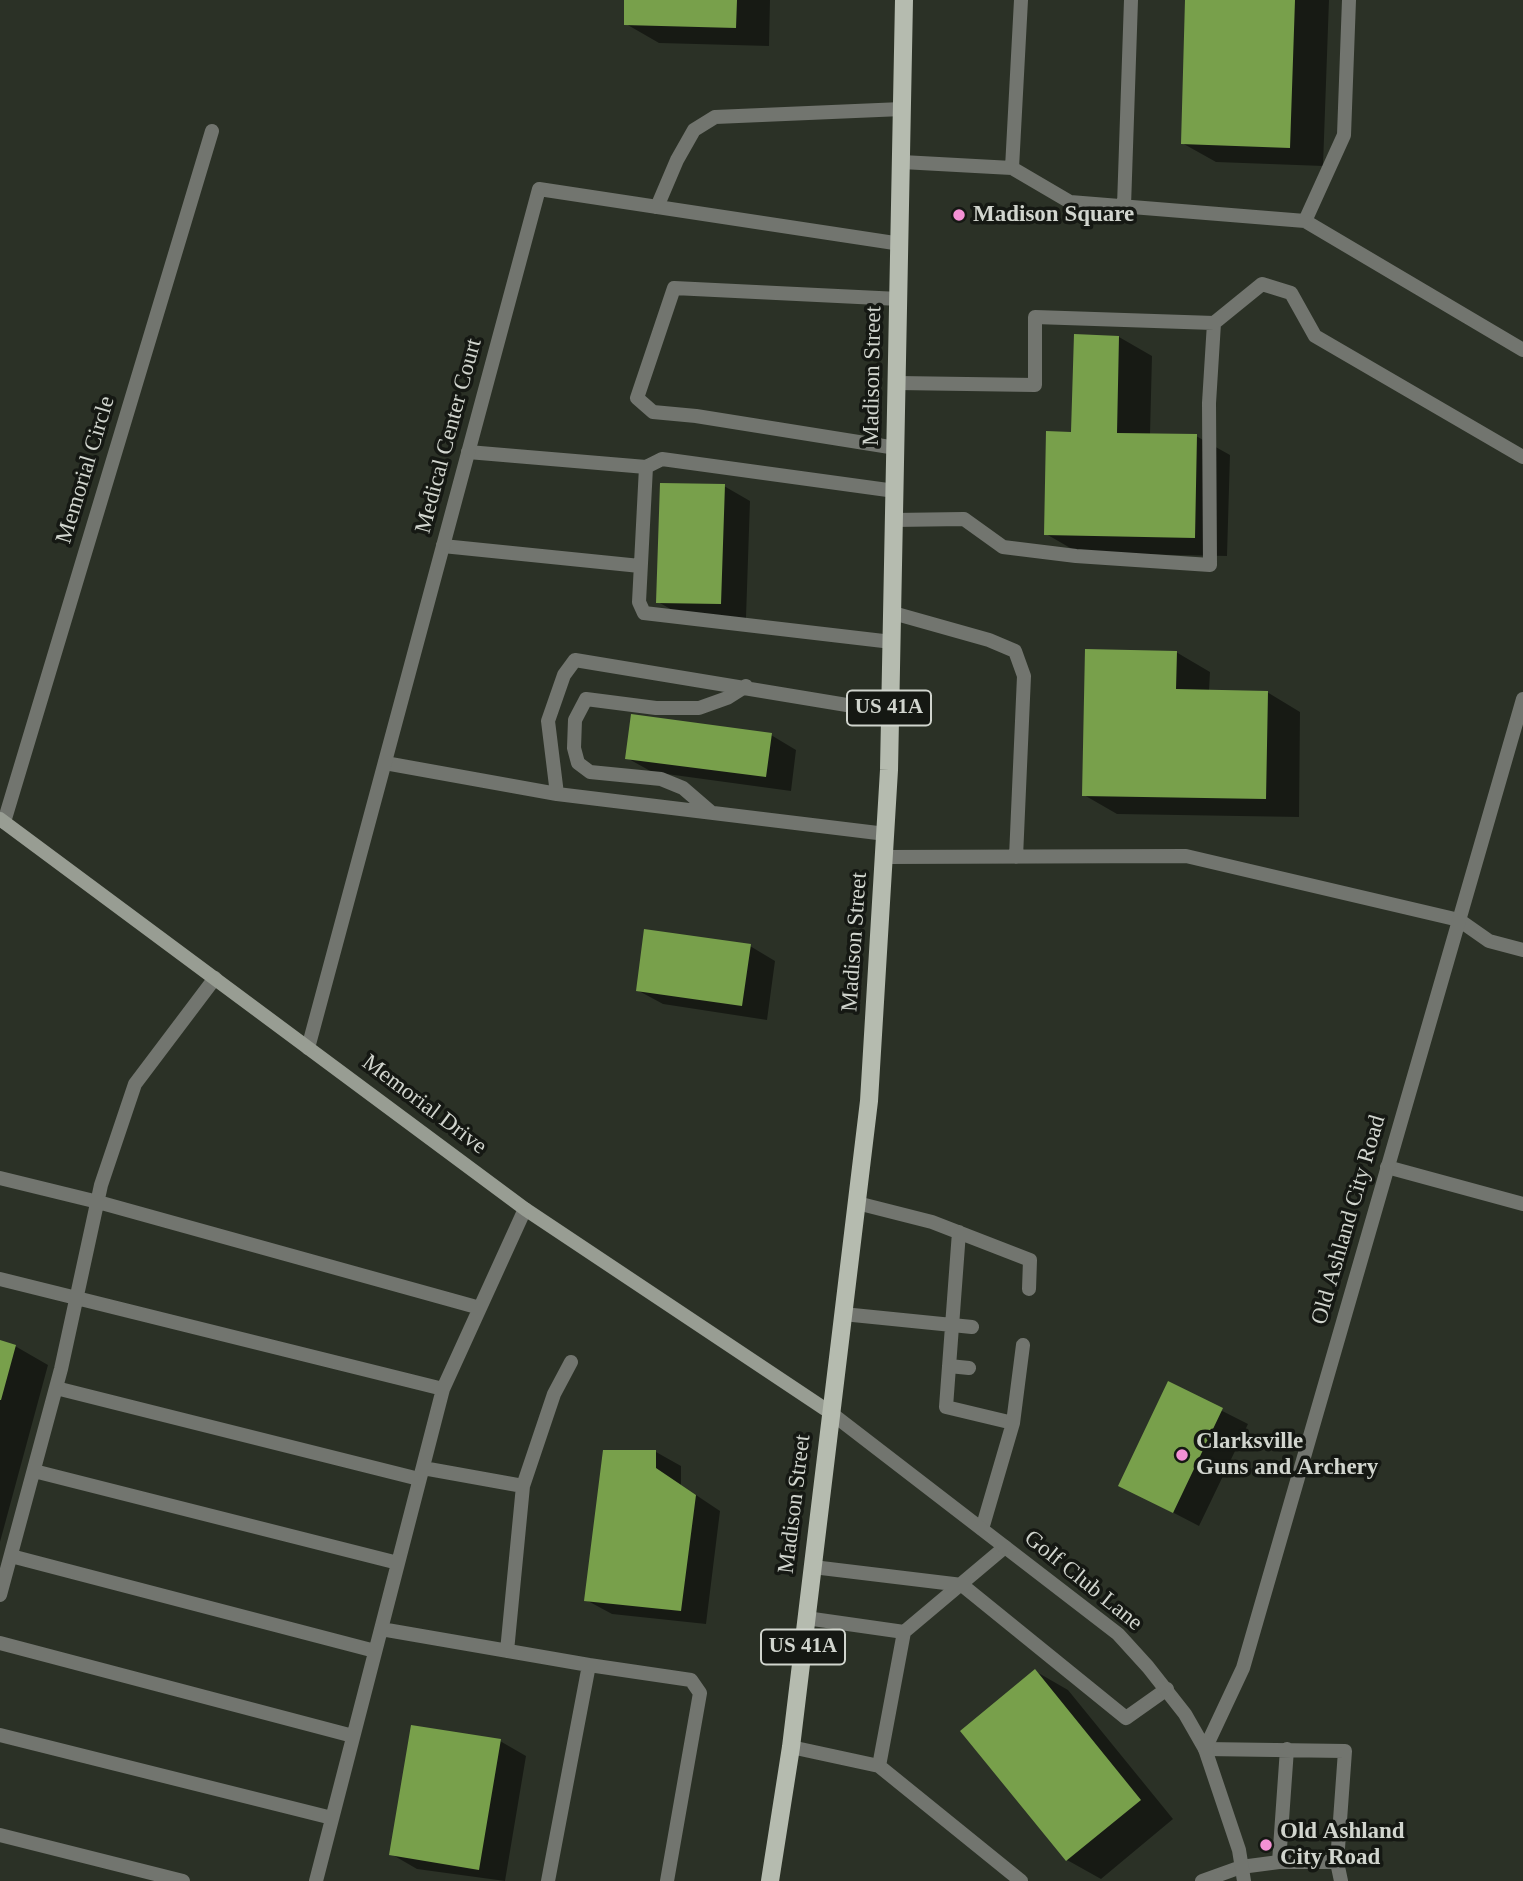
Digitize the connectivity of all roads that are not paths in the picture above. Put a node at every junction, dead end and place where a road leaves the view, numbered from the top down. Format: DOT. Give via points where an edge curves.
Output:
graph roads {
  1 [pos="904,0"];
  2 [pos="1021,0"];
  3 [pos="1131,0"];
  4 [pos="1349,0"];
  5 [pos="902,109"];
  6 [pos="212,131"];
  7 [pos="902,162"];
  8 [pos="1012,168"];
  9 [pos="1124,206"];
  10 [pos="657,207"];
  11 [pos="1305,221"];
  12 [pos="901,244"];
  13 [pos="899,299"];
  14 [pos="1214,323"];
  15 [pos="1523,350"];
  16 [pos="898,383"];
  17 [pos="896,448"];
  18 [pos="468,452"];
  19 [pos="1523,457"];
  20 [pos="646,467"];
  21 [pos="895,491"];
  22 [pos="894,520"];
  23 [pos="443,545"];
  24 [pos="640,566"];
  25 [pos="893,613"];
  26 [pos="892,642"];
  27 [pos="746,686"];
  28 [pos="1523,699"];
  29 [pos="889,712"];
  30 [pos="385,763"];
  31 [pos="557,794"];
  32 [pos="712,813"];
  33 [pos="2,821"];
  34 [pos="886,834"];
  35 [pos="1016,856"];
  36 [pos="884,857"];
  37 [pos="1459,920"];
  38 [pos="1523,950"];
  39 [pos="215,978"];
  40 [pos="308,1048"];
  41 [pos="1387,1167"];
  42 [pos="0,1178"];
  43 [pos="97,1202"];
  44 [pos="857,1203"];
  45 [pos="1523,1204"];
  46 [pos="525,1209"];
  47 [pos="959,1232"];
  48 [pos="0,1279"];
  49 [pos="1029,1289"];
  50 [pos="76,1299"];
  51 [pos="480,1308"];
  52 [pos="843,1314"];
  53 [pos="953,1325"];
  54 [pos="972,1327"];
  55 [pos="1023,1345"];
  56 [pos="571,1362"];
  57 [pos="949,1366"];
  58 [pos="970,1368"];
  59 [pos="1004,1372"];
  60 [pos="1020,1374"];
  61 [pos="56,1388"];
  62 [pos="443,1389"];
  63 [pos="831,1413"];
  64 [pos="1013,1423"];
  65 [pos="34,1471"];
  66 [pos="421,1474"];
  67 [pos="523,1486"];
  68 [pos="982,1529"];
  69 [pos="1005,1547"];
  70 [pos="11,1556"];
  71 [pos="398,1563"];
  72 [pos="813,1567"];
  73 [pos="962,1586"];
  74 [pos="0,1595"];
  75 [pos="806,1618"];
  76 [pos="381,1629"];
  77 [pos="904,1632"];
  78 [pos="0,1643"];
  79 [pos="375,1651"];
  80 [pos="507,1651"];
  81 [pos="589,1665"];
  82 [pos="1167,1689"];
  83 [pos="0,1735"];
  84 [pos="353,1736"];
  85 [pos="790,1747"];
  86 [pos="1205,1748"];
  87 [pos="1287,1749"];
  88 [pos="879,1766"];
  89 [pos="332,1818"];
  90 [pos="0,1835"];
  91 [pos="1279,1862"];
  92 [pos="1337,1862"];
  93 [pos="1242,1874"];
  94 [pos="183,1881"];
  95 [pos="316,1881"];
  96 [pos="548,1881"];
  97 [pos="667,1881"];
  98 [pos="770,1881"];
  99 [pos="1021,1881"];
  100 [pos="1202,1881"];
  101 [pos="1341,1881"];
  1 -- 5 [label="main road, Madison Street / US 41A"];
  2 -- 8 [label="street"];
  3 -- 9 [label="street"];
  4 -- 11 [label="street" via="1345,135"];
  5 -- 7 [label="main road, Madison Street / US 41A"];
  5 -- 10 [label="street" via="715,117 694,130"];
  6 -- 33 [label="street, Memorial Circle"];
  7 -- 8 [label="street"];
  7 -- 12 [label="main road, Madison Street / US 41A"];
  8 -- 9 [label="street" via="1070,202"];
  9 -- 11 [label="street"];
  10 -- 12 [label="street, Medical Center Court"];
  10 -- 18 [label="street, Medical Center Court" via="539,188"];
  11 -- 15 [label="street"];
  12 -- 13 [label="main road, Madison Street / US 41A"];
  13 -- 16 [label="main road, Madison Street / US 41A"];
  13 -- 17 [label="street" via="674,288 637,398 653,412"];
  14 -- 16 [label="street" via="1035,317 1035,385"];
  14 -- 19 [label="street" via="1262,284 1292,293 1315,336"];
  14 -- 22 [label="street" via="1209,403 1210,565 1003,547 964,519"];
  16 -- 17 [label="main road, Madison Street / US 41A"];
  17 -- 21 [label="main road, Madison Street / US 41A"];
  18 -- 20 [label="street"];
  18 -- 23 [label="street, Medical Center Court"];
  20 -- 21 [label="street" via="663,459"];
  20 -- 24 [label="street"];
  21 -- 22 [label="main road, Madison Street / US 41A"];
  22 -- 25 [label="main road, Madison Street / US 41A"];
  23 -- 24 [label="street"];
  23 -- 30 [label="street, Medical Center Court"];
  24 -- 26 [label="street" via="639,602 644,613"];
  25 -- 26 [label="main road, Madison Street / US 41A"];
  25 -- 35 [label="street" via="1015,651 1024,676"];
  26 -- 29 [label="main road, Madison Street / US 41A"];
  27 -- 29 [label="street"];
  27 -- 31 [label="street" via="575,660 564,675 548,721"];
  27 -- 32 [label="street" via="699,708 586,699 575,720 578,763 590,772 661,779 683,788"];
  28 -- 37 [label="street, Old Ashland City Road"];
  29 -- 34 [label="main road, Madison Street / US 41A"];
  30 -- 31 [label="street"];
  30 -- 40 [label="street, Medical Center Court"];
  31 -- 32 [label="street"];
  32 -- 34 [label="street"];
  33 -- 39 [label="main road, Memorial Drive"];
  34 -- 36 [label="main road, Madison Street / US 41A"];
  35 -- 36 [label="street"];
  35 -- 37 [label="street" via="1186,856"];
  36 -- 44 [label="main road, Madison Street / US 41A" via="869,1101"];
  37 -- 38 [label="street" via="1489,941"];
  37 -- 41 [label="street, Old Ashland City Road"];
  39 -- 40 [label="main road, Memorial Drive"];
  39 -- 43 [label="street" via="135,1084"];
  40 -- 46 [label="main road, Memorial Drive"];
  41 -- 45 [label="street"];
  41 -- 86 [label="street, Old Ashland City Road" via="1243,1668"];
  42 -- 43 [label="street"];
  43 -- 50 [label="street"];
  43 -- 51 [label="street"];
  44 -- 47 [label="street"];
  44 -- 52 [label="main road, Madison Street / US 41A"];
  46 -- 51 [label="street"];
  46 -- 63 [label="main road, Memorial Drive"];
  47 -- 49 [label="street" via="1030,1260"];
  47 -- 53 [label="street"];
  48 -- 50 [label="street"];
  50 -- 61 [label="street"];
  50 -- 62 [label="street"];
  51 -- 62 [label="street"];
  52 -- 53 [label="street"];
  52 -- 63 [label="main road, Madison Street / US 41A"];
  53 -- 54 [label="street"];
  53 -- 57 [label="street"];
  55 -- 60 [label="street"];
  56 -- 67 [label="street" via="554,1394"];
  57 -- 58 [label="street"];
  57 -- 64 [label="street" via="946,1407"];
  59 -- 60 [label="street"];
  60 -- 64 [label="street"];
  61 -- 65 [label="street"];
  61 -- 66 [label="street"];
  62 -- 66 [label="street"];
  63 -- 68 [label="street, Golf Club Lane"];
  63 -- 72 [label="main road, Madison Street / US 41A"];
  64 -- 68 [label="street"];
  65 -- 70 [label="street"];
  65 -- 71 [label="street"];
  66 -- 67 [label="street"];
  66 -- 71 [label="street"];
  67 -- 80 [label="street"];
  68 -- 69 [label="street, Golf Club Lane"];
  69 -- 73 [label="street"];
  69 -- 82 [label="street, Golf Club Lane" via="1118,1634"];
  70 -- 74 [label="street"];
  70 -- 79 [label="street"];
  71 -- 76 [label="street"];
  72 -- 73 [label="street"];
  72 -- 75 [label="main road, Madison Street / US 41A"];
  73 -- 77 [label="street"];
  73 -- 82 [label="street" via="1126,1718"];
  75 -- 77 [label="street"];
  75 -- 85 [label="main road, Madison Street / US 41A"];
  76 -- 79 [label="street"];
  76 -- 80 [label="street"];
  77 -- 88 [label="street"];
  78 -- 84 [label="street"];
  79 -- 84 [label="street"];
  80 -- 81 [label="street"];
  81 -- 96 [label="street"];
  81 -- 97 [label="street" via="691,1680 700,1693"];
  82 -- 86 [label="street, Golf Club Lane"];
  83 -- 89 [label="street"];
  84 -- 89 [label="street"];
  85 -- 88 [label="street"];
  85 -- 98 [label="main road, Madison Street / US 41A"];
  86 -- 87 [label="street"];
  86 -- 93 [label="street, Golf Club Lane"];
  87 -- 91 [label="street"];
  87 -- 92 [label="street" via="1345,1751"];
  88 -- 99 [label="street"];
  89 -- 95 [label="street"];
  90 -- 94 [label="street"];
  91 -- 92 [label="street"];
  91 -- 93 [label="street"];
  92 -- 101 [label="street"];
  93 -- 100 [label="street"];
}
